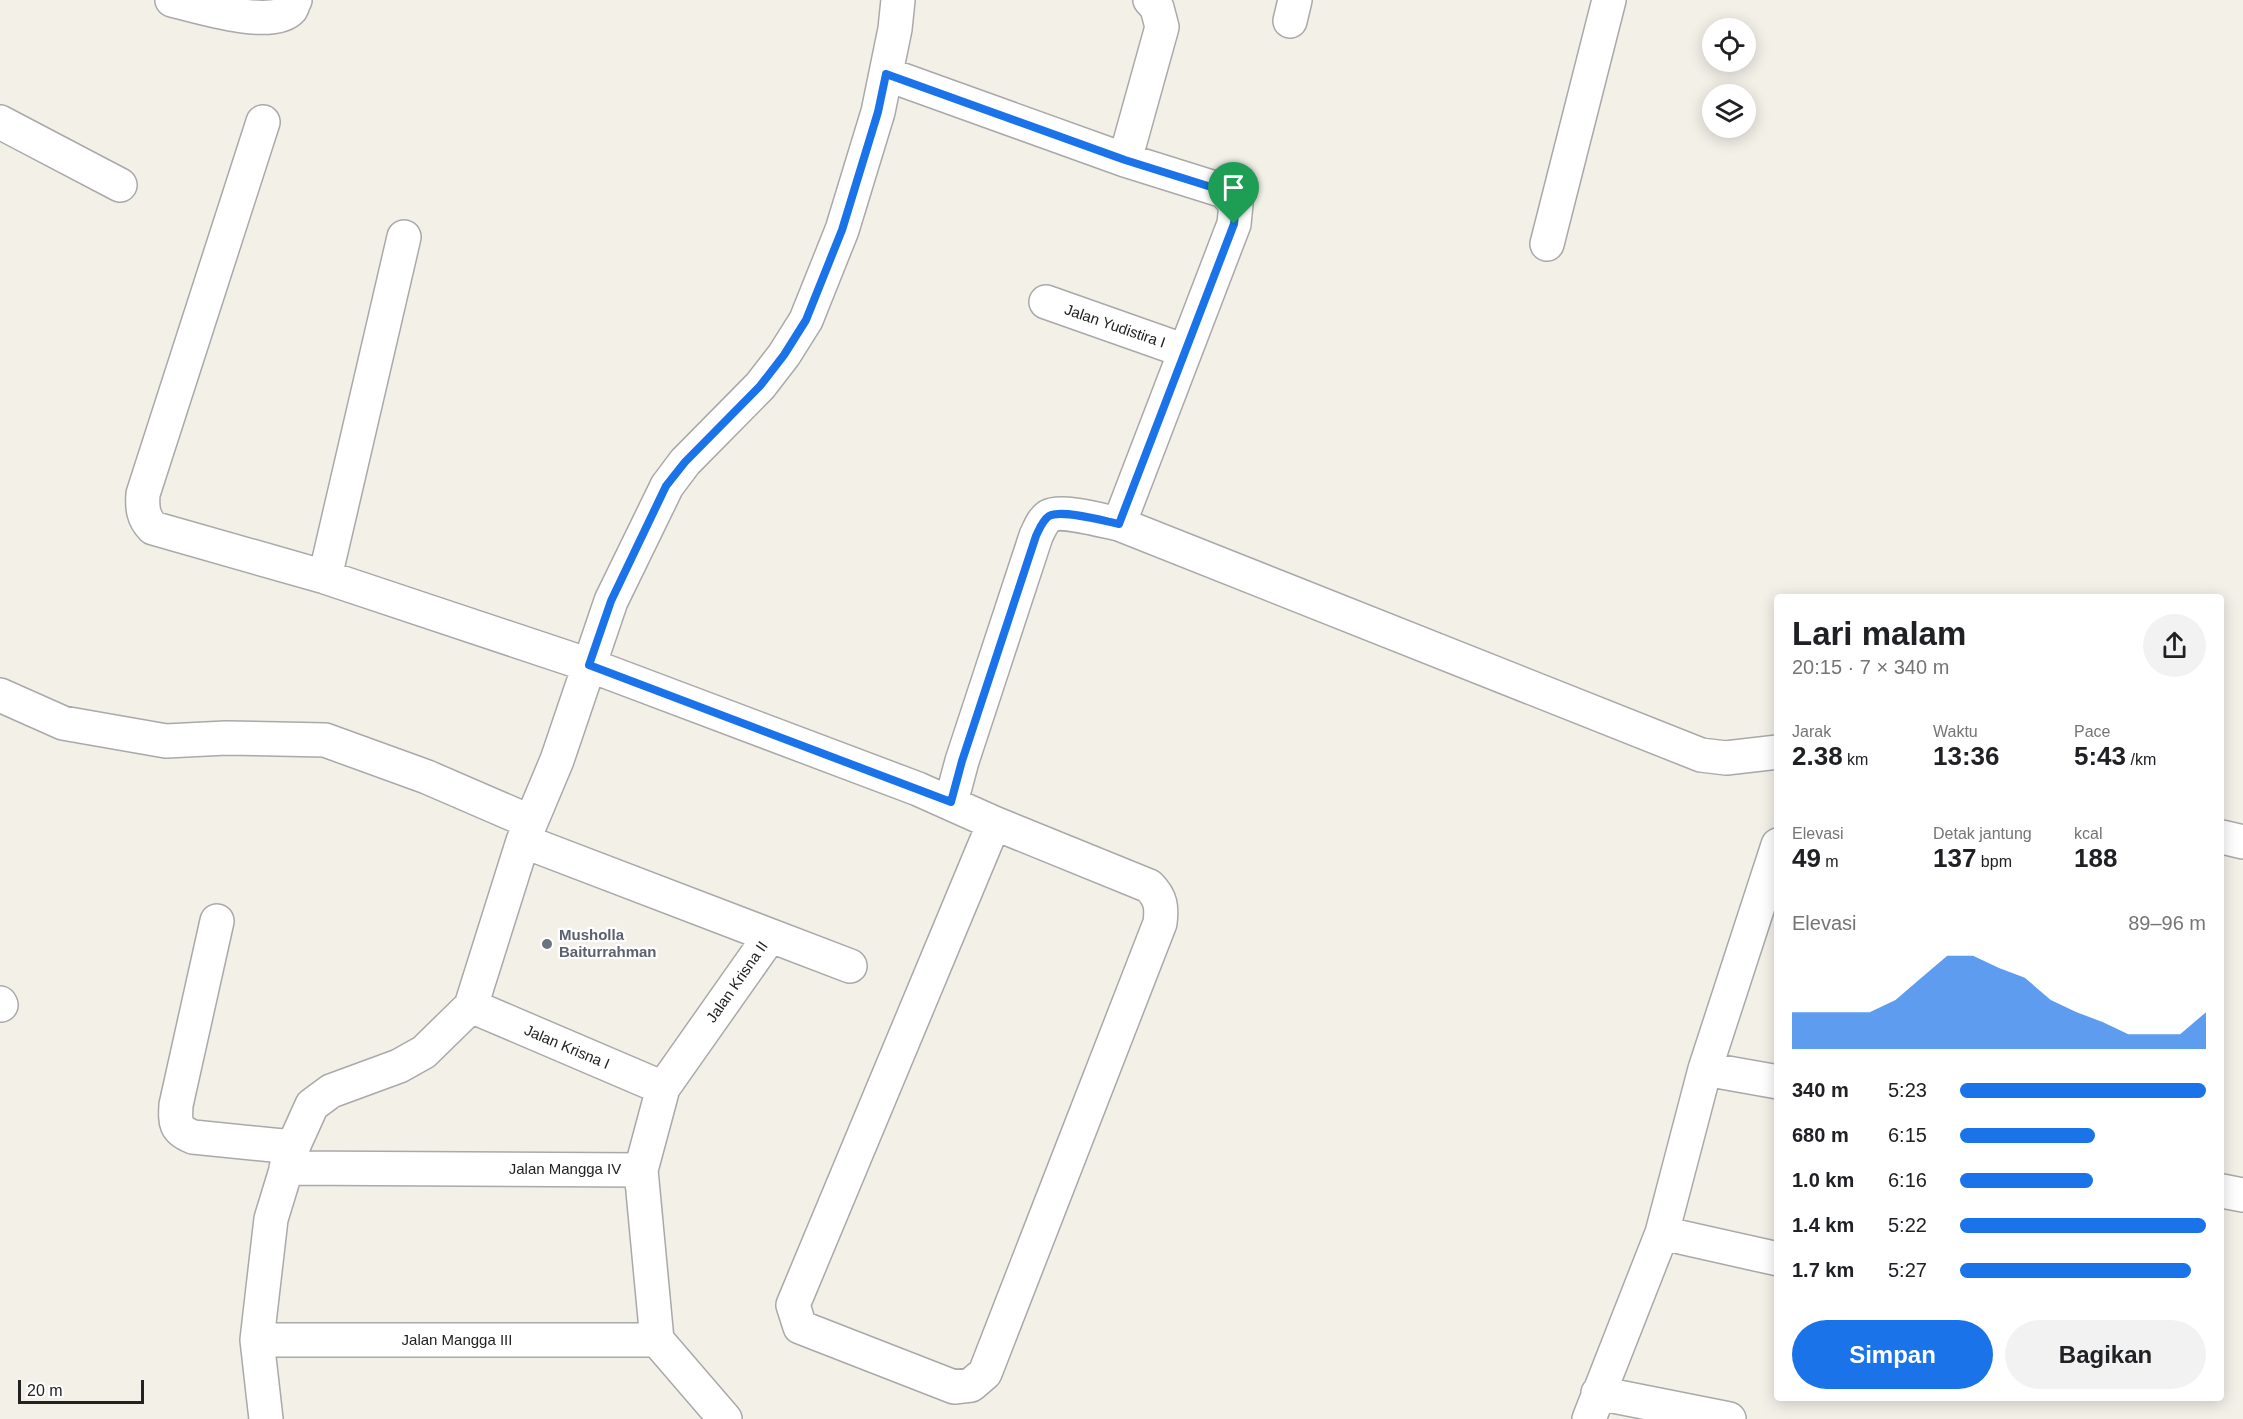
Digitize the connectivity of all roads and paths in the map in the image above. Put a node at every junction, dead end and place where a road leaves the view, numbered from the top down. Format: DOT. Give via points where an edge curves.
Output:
graph roads {
  1 [pos="172,0"];
  2 [pos="295,0"];
  3 [pos="898,0"];
  4 [pos="1150,0"];
  5 [pos="1610,0"];
  6 [pos="886,74"];
  7 [pos="0,122"];
  8 [pos="263,122"];
  9 [pos="1125,160"];
  10 [pos="120,185"];
  11 [pos="404,237"];
  12 [pos="1547,243"];
  13 [pos="1046,302"];
  14 [pos="1185,351"];
  15 [pos="1119,524"];
  16 [pos="325,577"];
  17 [pos="589,665"];
  18 [pos="0,695"];
  19 [pos="1774,752"];
  20 [pos="951,802"];
  21 [pos="994,823"];
  22 [pos="527,831"];
  23 [pos="2224,837"];
  24 [pos="2243,842"];
  25 [pos="1774,869"];
  26 [pos="1766,918"];
  27 [pos="217,921"];
  28 [pos="770,936"];
  29 [pos="850,966"];
  30 [pos="471,1006"];
  31 [pos="1705,1069"];
  32 [pos="1774,1081"];
  33 [pos="663,1088"];
  34 [pos="289,1157"];
  35 [pos="641,1170"];
  36 [pos="2224,1191"];
  37 [pos="2243,1195"];
  38 [pos="1662,1233"];
  39 [pos="1774,1258"];
  40 [pos="257,1340"];
  41 [pos="657,1340"];
  42 [pos="1594,1406"];
  43 [pos="266,1419"];
  44 [pos="725,1419"];
  45 [pos="1729,1419"];
  1 -- 2 [label="street" via="252,18 280,15 291,9"];
  3 -- 6 [label="street"];
  4 -- 9 [label="street" via="1158,8 1162,27"];
  5 -- 12 [label="street"];
  6 -- 9 [label="street"];
  6 -- 17 [label="street" via="842,230 806,320 760,386 666,486 611,601"];
  7 -- 10 [label="street"];
  8 -- 16 [label="street" via="142,505 146,521 153,528"];
  9 -- 14 [label="street" via="1224,191 1236,204 1234,224"];
  11 -- 16 [label="street"];
  13 -- 14 [label="street, Jalan Yudistira I"];
  14 -- 15 [label="street"];
  15 -- 19 [label="street" via="1701,755 1726,758"];
  15 -- 20 [label="street" via="1065,514 1052,515 1042,522"];
  16 -- 17 [label="street"];
  17 -- 20 [label="street"];
  17 -- 22 [label="street" via="557,760"];
  18 -- 22 [label="street, Jalan Krisna II" via="63,723 166,741 325,740 427,777"];
  20 -- 21 [label="street"];
  21 -- 21 [label="street" via="794,1305 800,1327 954,1387 971,1385 984,1372 1162,910 1149,886"];
  22 -- 28 [label="street, Jalan Krisna II"];
  22 -- 30 [label="street"];
  23 -- 24 [label="street"];
  25 -- 26 [label="street"];
  26 -- 31 [label="street"];
  27 -- 34 [label="street, Jalan Mangga IV" via="176,1105 176,1123 182,1133 193,1137"];
  28 -- 29 [label="street"];
  28 -- 33 [label="street, Jalan Krisna II"];
  30 -- 33 [label="street, Jalan Krisna I"];
  30 -- 34 [label="street" via="424,1052 399,1066 331,1091 312,1105"];
  31 -- 32 [label="street"];
  31 -- 38 [label="street"];
  33 -- 35 [label="street, Jalan Krisna II"];
  34 -- 35 [label="street, Jalan Mangga IV"];
  34 -- 40 [label="street" via="271,1219"];
  35 -- 41 [label="street, Jalan Mangga IV"];
  36 -- 37 [label="street"];
  38 -- 39 [label="street"];
  38 -- 42 [label="street"];
  40 -- 41 [label="street, Jalan Mangga III"];
  40 -- 43 [label="street"];
  41 -- 44 [label="street"];
  42 -- 45 [label="street"];
}
